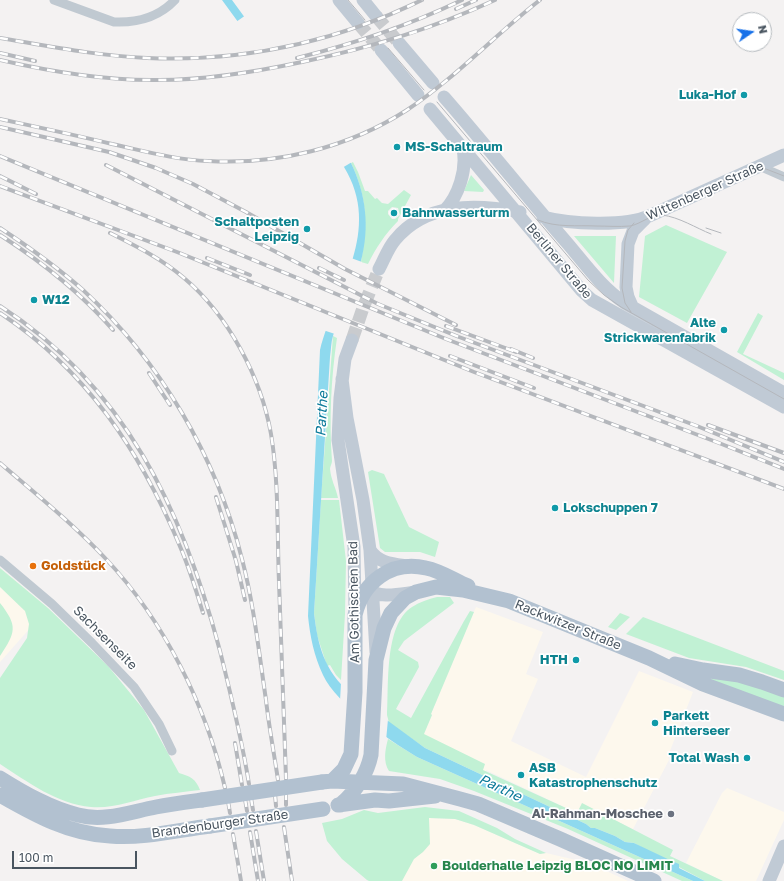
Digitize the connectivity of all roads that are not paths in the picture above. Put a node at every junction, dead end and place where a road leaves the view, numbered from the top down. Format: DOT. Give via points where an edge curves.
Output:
graph roads {
  1 [pos="54,0"];
  2 [pos="175,0"];
  3 [pos="338,0"];
  4 [pos="363,0"];
  5 [pos="376,16"];
  6 [pos="358,23"];
  7 [pos="399,43"];
  8 [pos="381,50"];
  9 [pos="433,83"];
  10 [pos="418,95"];
  11 [pos="444,97"];
  12 [pos="430,109"];
  13 [pos="463,149"];
  14 [pos="784,155"];
  15 [pos="759,166"];
  16 [pos="784,177"];
  17 [pos="444,210"];
  18 [pos="517,212"];
  19 [pos="539,216"];
  20 [pos="646,218"];
  21 [pos="379,269"];
  22 [pos="632,306"];
  23 [pos="352,340"];
  24 [pos="342,379"];
  25 [pos="784,392"];
  26 [pos="784,407"];
  27 [pos="370,550"];
  28 [pos="0,560"];
  29 [pos="411,566"];
  30 [pos="355,577"];
  31 [pos="370,588"];
  32 [pos="416,592"];
  33 [pos="485,595"];
  34 [pos="355,615"];
  35 [pos="649,658"];
  36 [pos="376,660"];
  37 [pos="784,690"];
  38 [pos="784,714"];
  39 [pos="172,751"];
  40 [pos="351,754"];
  41 [pos="371,755"];
  42 [pos="0,778"];
  43 [pos="327,781"];
  44 [pos="360,782"];
  45 [pos="390,783"];
  46 [pos="0,795"];
  47 [pos="446,796"];
  48 [pos="375,800"];
  49 [pos="340,804"];
  50 [pos="784,846"];
  51 [pos="654,881"];
  52 [pos="769,881"];
  1 -- 2 [label="street" via="114,22 124,22 157,14"];
  3 -- 6 [label="main road"];
  4 -- 5 [label="main road"];
  7 -- 9 [label="main road"];
  8 -- 10 [label="main road"];
  11 -- 19 [label="main road, Berliner Straße"];
  12 -- 13 [label="main road, Berliner Straße"];
  13 -- 17 [label="main road" via="464,162 459,184"];
  13 -- 18 [label="main road, Berliner Straße"];
  14 -- 15 [label="main road, Wittenberger Straße"];
  15 -- 16 [label="street"];
  15 -- 20 [label="main road, Wittenberger Straße"];
  17 -- 18 [label="main road" via="472,206"];
  17 -- 21 [label="main road" via="423,218 402,232 394,241"];
  18 -- 19 [label="main road"];
  18 -- 26 [label="main road, Berliner Straße" via="582,291 595,303"];
  19 -- 20 [label="main road, Wittenberger Straße" via="560,221 624,223"];
  19 -- 22 [label="main road, Berliner Straße" via="604,286"];
  20 -- 22 [label="main road" via="633,231 628,244 626,287"];
  22 -- 25 [label="main road, Berliner Straße"];
  23 -- 24 [label="main road, Am Gothischen Bad"];
  24 -- 27 [label="main road, Am Gothischen Bad"];
  24 -- 30 [label="main road, Am Gothischen Bad" via="338,440 355,553"];
  27 -- 29 [label="main road" via="375,558 382,561"];
  27 -- 31 [label="main road, Am Gothischen Bad"];
  28 -- 39 [label="street, Sachsenseite" via="68,619 134,687 159,724"];
  29 -- 31 [label="main road, Rackwitzer Straße" via="377,577"];
  29 -- 33 [label="main road, Rackwitzer Straße" via="432,569"];
  30 -- 31 [label="main road"];
  30 -- 34 [label="main road, Am Gothischen Bad"];
  31 -- 32 [label="main road" via="382,596"];
  31 -- 34 [label="main road, Rackwitzer Straße" via="358,603"];
  31 -- 36 [label="main road, Am Gothischen Bad"];
  32 -- 33 [label="main road, Rackwitzer Straße" via="443,587"];
  32 -- 36 [label="main road, Rackwitzer Straße" via="405,598 391,613 384,628"];
  33 -- 35 [label="main road, Rackwitzer Straße" via="509,601"];
  34 -- 40 [label="main road, Am Gothischen Bad" via="355,692"];
  35 -- 37 [label="main road, Rackwitzer Straße" via="739,675"];
  35 -- 38 [label="main road, Rackwitzer Straße" via="703,684"];
  36 -- 41 [label="main road, Am Gothischen Bad"];
  40 -- 43 [label="main road, Am Gothischen Bad" via="344,769"];
  40 -- 44 [label="main road, Am Gothischen Bad"];
  41 -- 44 [label="main road, Am Gothischen Bad"];
  41 -- 45 [label="main road, Am Gothischen Bad" via="378,773"];
  42 -- 43 [label="main road, Brandenburger Straße, bridge" via="54,807 79,815 100,817"];
  43 -- 44 [label="main road, Brandenburger Straße"];
  44 -- 45 [label="main road, Brandenburger Straße"];
  44 -- 48 [label="main road" via="366,793"];
  44 -- 49 [label="main road, Am Gothischen Bad" via="351,795"];
  45 -- 47 [label="main road, Brandenburger Straße" via="418,787"];
  46 -- 49 [label="main road, Brandenburger Straße, bridge" via="60,826 111,837 210,826 323,809"];
  47 -- 48 [label="main road, Brandenburger Straße"];
  47 -- 51 [label="main road, Brandenburger Straße" via="483,807"];
  48 -- 49 [label="main road, Brandenburger Straße"];
  50 -- 52 [label="main road"];
}
